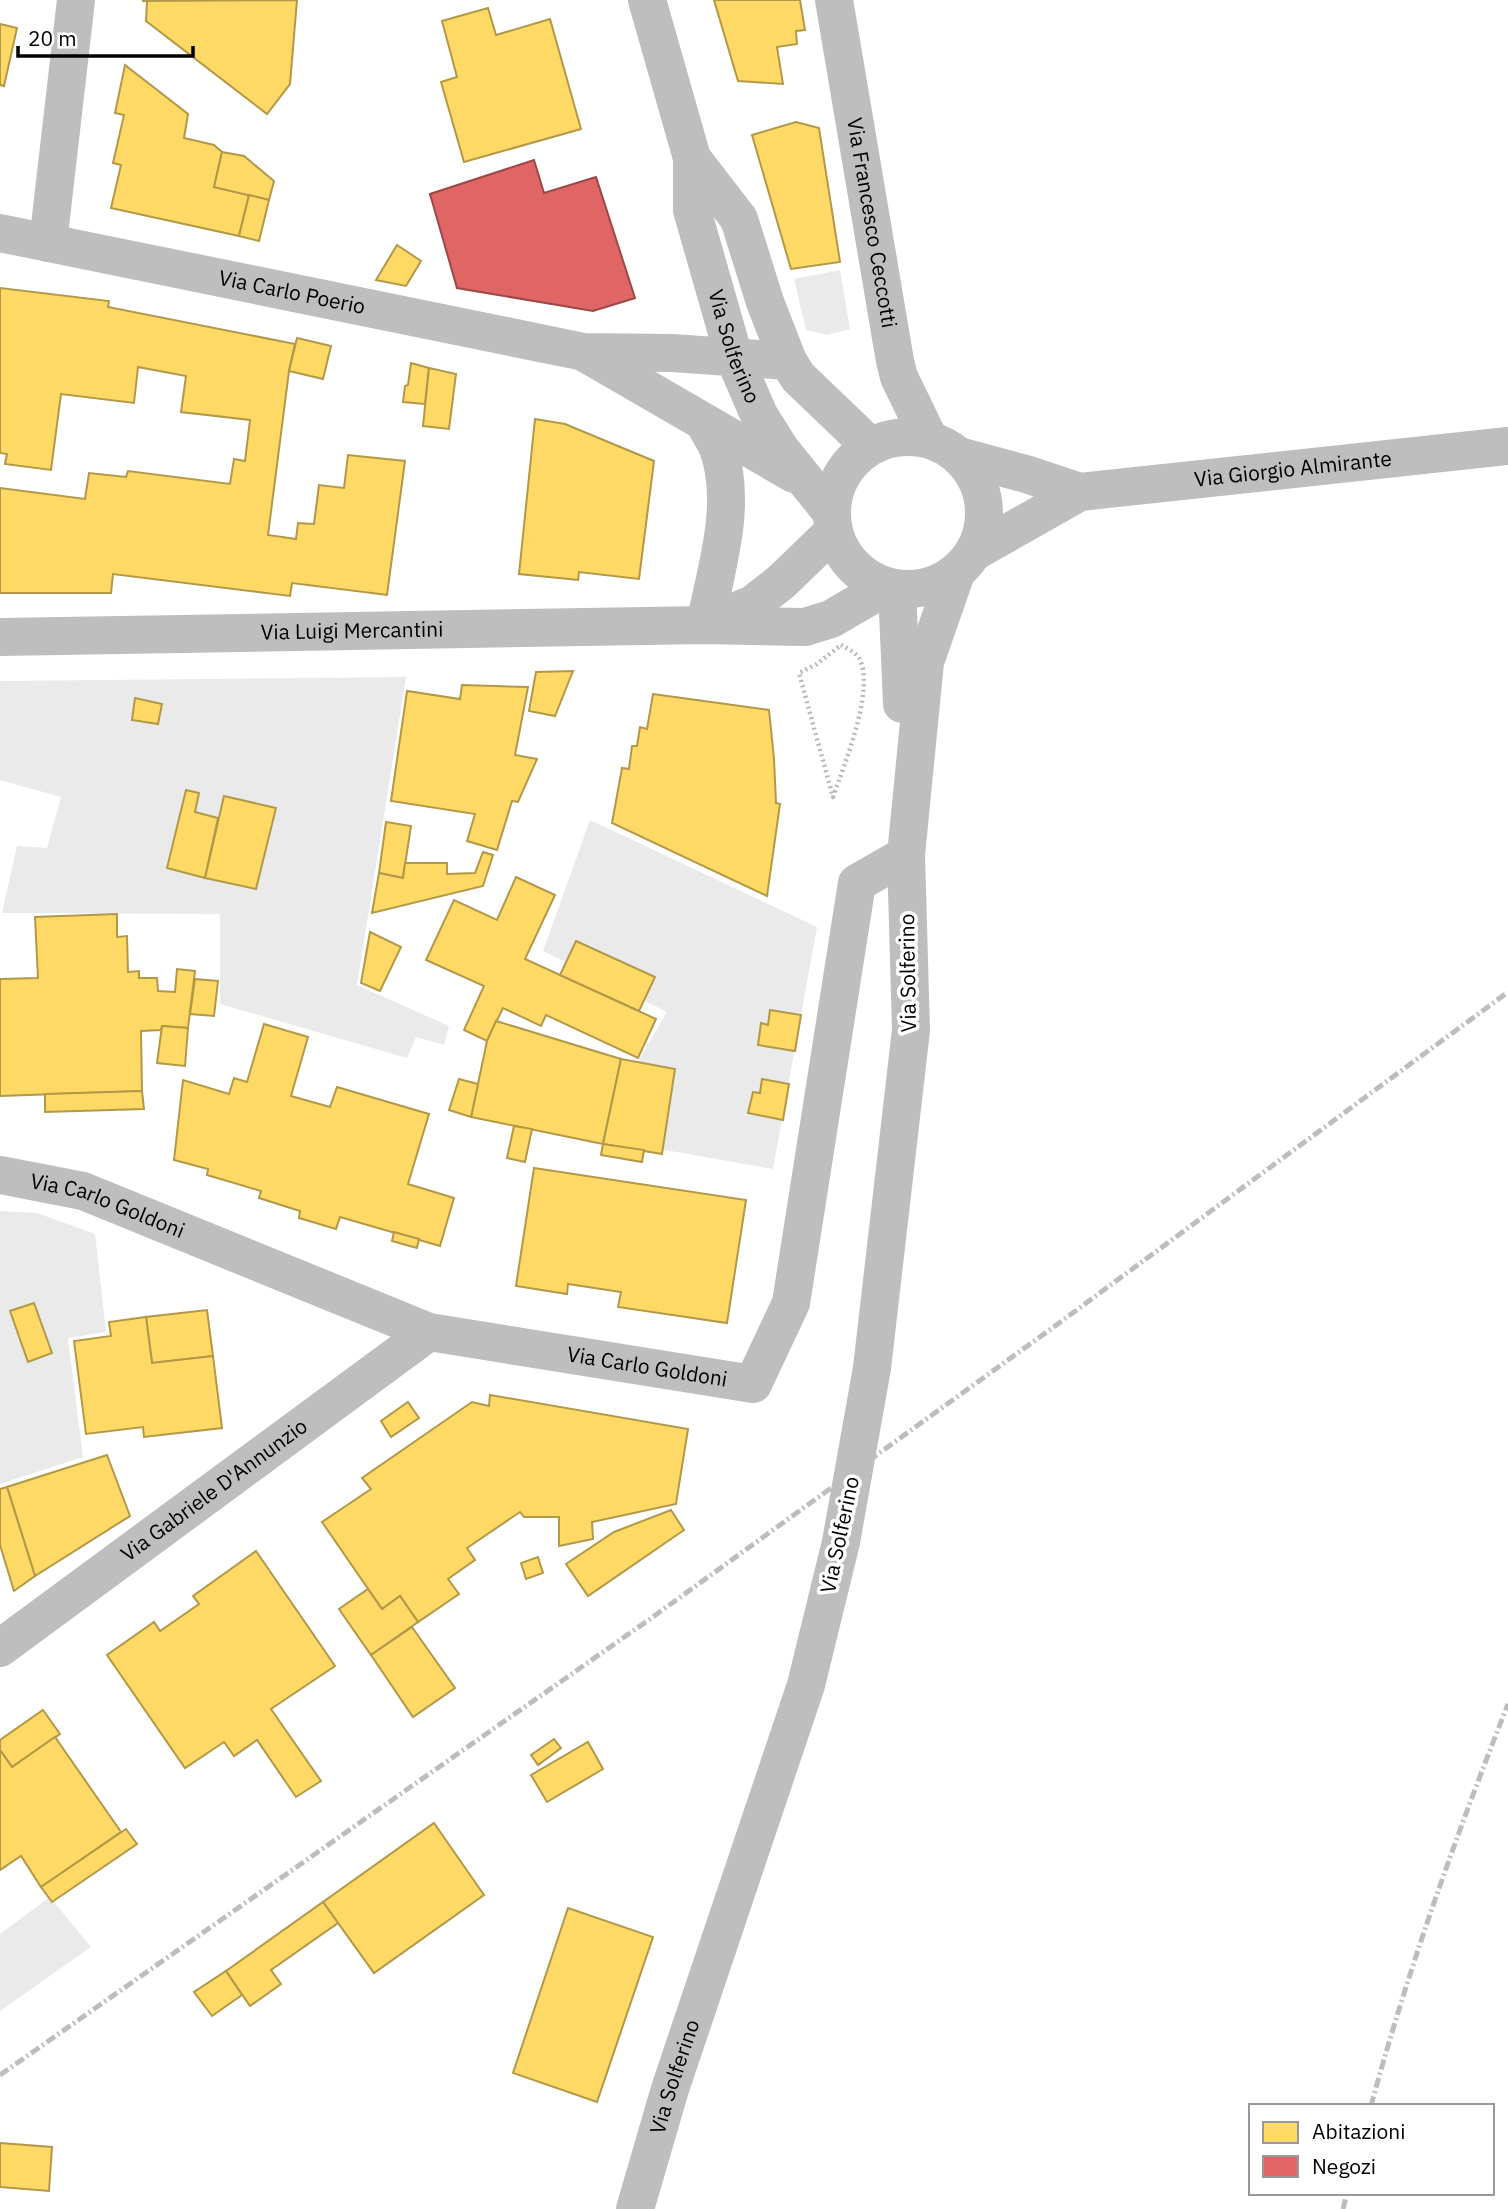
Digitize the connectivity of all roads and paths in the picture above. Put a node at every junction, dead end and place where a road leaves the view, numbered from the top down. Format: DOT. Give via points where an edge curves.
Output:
graph roads {
  1 [pos="76,0"];
  2 [pos="646,0"];
  3 [pos="834,0"];
  4 [pos="692,158"];
  5 [pos="0,233"];
  6 [pos="48,243"];
  7 [pos="584,352"];
  8 [pos="734,357"];
  9 [pos="788,361"];
  10 [pos="705,424"];
  11 [pos="870,446"];
  12 [pos="1508,446"];
  13 [pos="944,447"];
  14 [pos="805,480"];
  15 [pos="1080,492"];
  16 [pos="832,522"];
  17 [pos="965,562"];
  18 [pos="892,588"];
  19 [pos="705,625"];
  20 [pos="0,637"];
  21 [pos="799,673"];
  22 [pos="907,845"];
  23 [pos="0,1175"];
  24 [pos="429,1332"];
  25 [pos="0,1648"];
  26 [pos="635,2209"];
  1 -- 6 [label="street"];
  2 -- 4 [label="street, Via Solferino"];
  3 -- 13 [label="street, Via Francesco Ceccotti" via="895,361 899,377"];
  4 -- 8 [label="street, Via Solferino" via="692,210"];
  4 -- 9 [label="street, Via Solferino" via="739,219"];
  5 -- 6 [label="street, Via Carlo Poerio"];
  6 -- 7 [label="street, Via Carlo Poerio"];
  7 -- 8 [label="street, Via Carlo Poerio"];
  7 -- 10 [label="street, Via Carlo Poerio"];
  8 -- 9 [label="street, Via Carlo Poerio"];
  8 -- 14 [label="street, Via Solferino" via="759,415"];
  9 -- 11 [label="street, Via Solferino" via="797,377"];
  10 -- 14 [label="street, Via Carlo Poerio"];
  10 -- 19 [label="street" via="718,449 725,483 724,531"];
  11 -- 13 [label="street" via="909,436"];
  11 -- 16 [label="street" via="842,474 834,493"];
  12 -- 15 [label="street, Via Giorgio Almirante"];
  13 -- 15 [label="street, Via Giorgio Almirante"];
  13 -- 17 [label="street" via="973,472 981,492 982,533"];
  14 -- 16 [label="street, Via Solferino"];
  15 -- 17 [label="street, Via Giorgio Almirante"];
  16 -- 18 [label="street" via="841,551 852,566 868,579"];
  16 -- 19 [label="street, Via Luigi Mercantini" via="781,582 753,604"];
  17 -- 18 [label="street" via="928,587"];
  17 -- 22 [label="street, Via Solferino" via="925,662"];
  18 -- 19 [label="street, Via Luigi Mercantini" via="805,627"];
  18 -- 22 [label="street, Via Solferino"];
  19 -- 20 [label="street, Via Luigi Mercantini"];
  21 -- 21 [label="path" via="841,645 858,658 865,682 833,797"];
  22 -- 24 [label="street, Via Carlo Goldoni" via="857,883 791,1303 753,1384"];
  22 -- 26 [label="street, Via Solferino, bridge" via="911,1030 872,1368 841,1542 806,1685 670,2089"];
  23 -- 24 [label="street, Via Carlo Goldoni" via="83,1191"];
  24 -- 25 [label="street, Via Gabriele D'Annunzio"];
}
